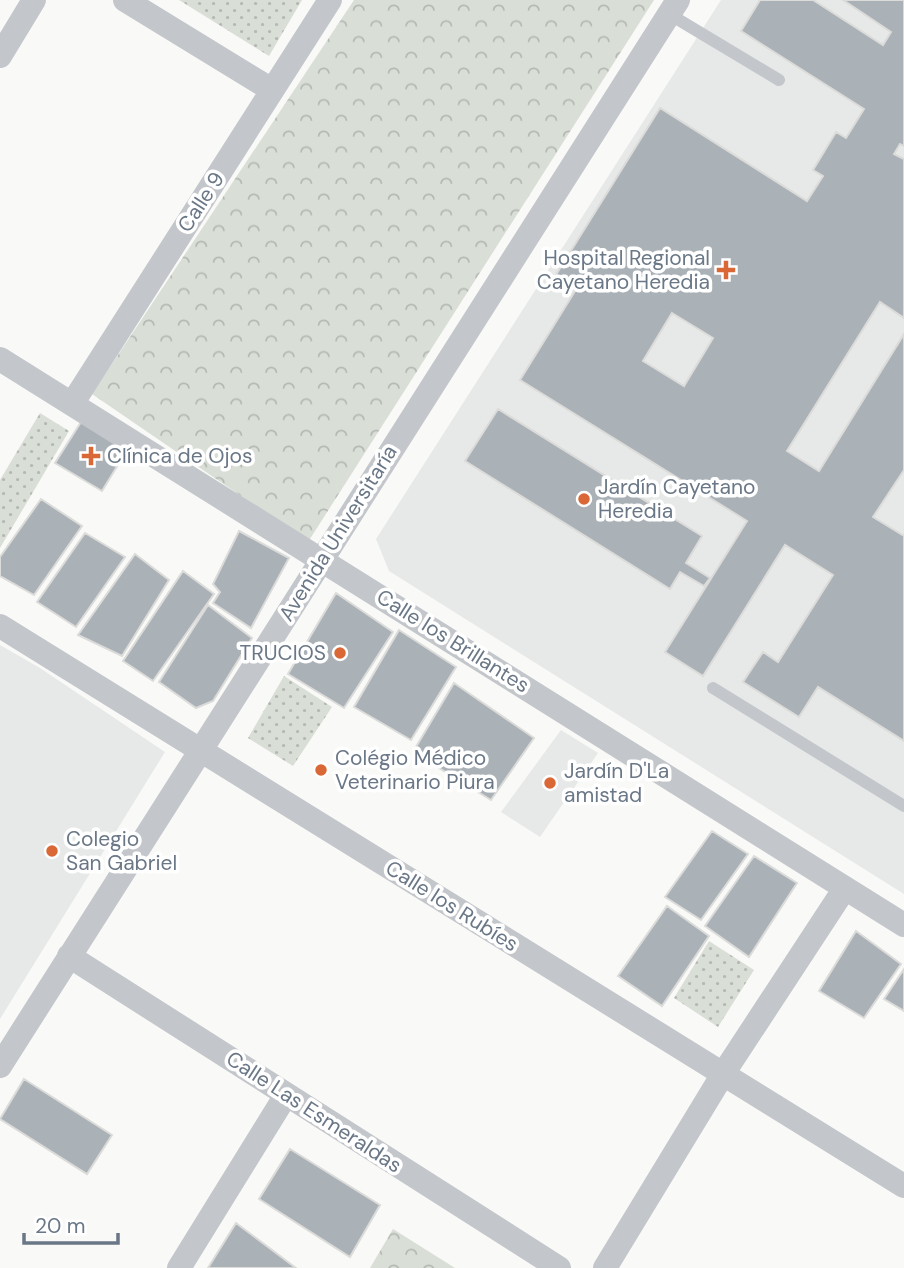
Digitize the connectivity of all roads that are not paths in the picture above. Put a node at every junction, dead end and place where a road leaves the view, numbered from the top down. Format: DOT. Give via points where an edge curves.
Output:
graph roads {
  1 [pos="34,0"];
  2 [pos="125,0"];
  3 [pos="330,0"];
  4 [pos="674,7"];
  5 [pos="0,56"];
  6 [pos="779,80"];
  7 [pos="272,90"];
  8 [pos="0,359"];
  9 [pos="72,404"];
  10 [pos="321,558"];
  11 [pos="0,626"];
  12 [pos="713,688"];
  13 [pos="201,751"];
  14 [pos="904,806"];
  15 [pos="845,888"];
  16 [pos="904,925"];
  17 [pos="69,956"];
  18 [pos="0,1066"];
  19 [pos="723,1074"];
  20 [pos="286,1095"];
  21 [pos="904,1186"];
  22 [pos="179,1268"];
  23 [pos="559,1268"];
  24 [pos="605,1268"];
  1 -- 5 [label="street"];
  2 -- 7 [label="street"];
  3 -- 7 [label="street, Calle 9"];
  4 -- 6 [label="lane"];
  4 -- 10 [label="street, Avenida Universitaría"];
  7 -- 9 [label="street, Calle 9"];
  8 -- 9 [label="street, Calle los Brillantes"];
  9 -- 10 [label="street, Calle los Brillantes"];
  10 -- 13 [label="street, Avenida Universitaría"];
  10 -- 15 [label="street, Calle los Brillantes"];
  11 -- 13 [label="street, Calle los Rubíes"];
  12 -- 14 [label="lane"];
  13 -- 17 [label="street, Avenida Universitaría"];
  13 -- 19 [label="street, Calle los Rubíes"];
  15 -- 16 [label="street, Calle los Brillantes"];
  15 -- 19 [label="street"];
  17 -- 18 [label="street, Avenida Universitaría"];
  17 -- 20 [label="street, Calle Las Esmeraldas"];
  19 -- 21 [label="street, Calle los Rubíes"];
  19 -- 24 [label="street"];
  20 -- 22 [label="street"];
  20 -- 23 [label="street, Calle Las Esmeraldas"];
}
